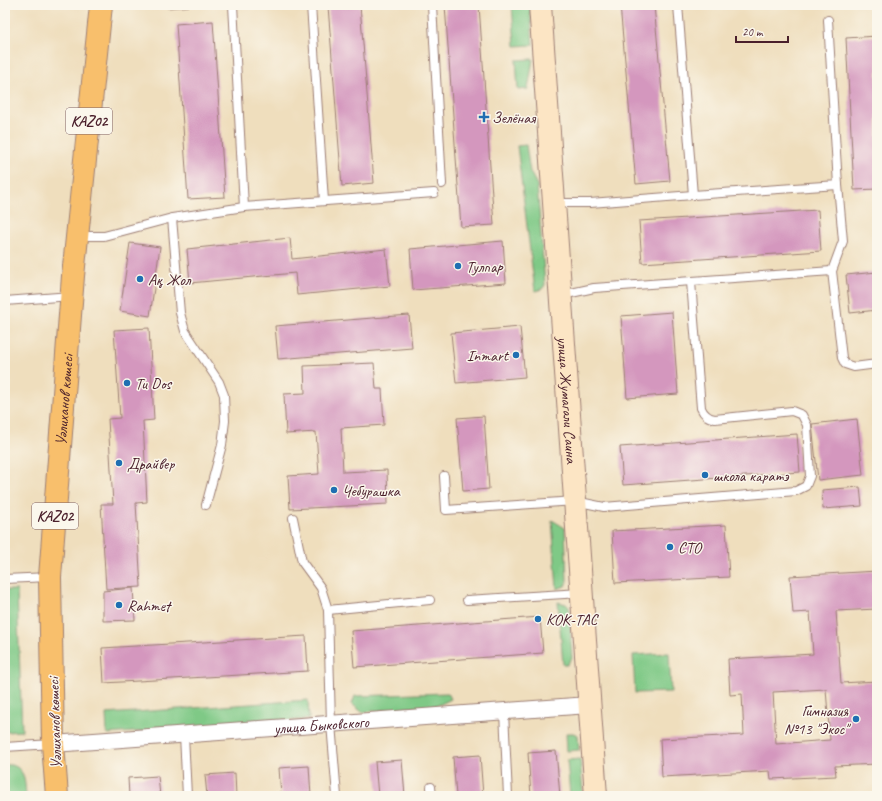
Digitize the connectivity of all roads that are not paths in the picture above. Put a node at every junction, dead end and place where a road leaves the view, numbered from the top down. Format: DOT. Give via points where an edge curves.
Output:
graph roads {
  1 [pos="101,5"];
  2 [pos="233,5"];
  3 [pos="311,5"];
  4 [pos="432,5"];
  5 [pos="540,5"];
  6 [pos="678,5"];
  7 [pos="828,20"];
  8 [pos="442,184"];
  9 [pos="838,185"];
  10 [pos="434,193"];
  11 [pos="693,195"];
  12 [pos="324,201"];
  13 [pos="555,203"];
  14 [pos="244,207"];
  15 [pos="172,218"];
  16 [pos="77,236"];
  17 [pos="832,271"];
  18 [pos="691,282"];
  19 [pos="561,295"];
  20 [pos="72,296"];
  21 [pos="5,301"];
  22 [pos="877,364"];
  23 [pos="444,476"];
  24 [pos="575,501"];
  25 [pos="206,505"];
  26 [pos="293,518"];
  27 [pos="50,577"];
  28 [pos="5,579"];
  29 [pos="581,593"];
  30 [pos="430,600"];
  31 [pos="467,600"];
  32 [pos="328,610"];
  33 [pos="589,705"];
  34 [pos="504,712"];
  35 [pos="331,724"];
  36 [pos="184,735"];
  37 [pos="53,744"];
  38 [pos="5,747"];
  39 [pos="431,787"];
  40 [pos="57,796"];
  41 [pos="187,796"];
  42 [pos="337,796"];
  43 [pos="432,796"];
  44 [pos="508,796"];
  45 [pos="596,796"];
  1 -- 16 [label="highway, Уәлиханов көшесі / KАZ02"];
  2 -- 14 [label="lane"];
  3 -- 12 [label="lane"];
  4 -- 8 [label="lane"];
  5 -- 13 [label="street, улица Жумагали Саина"];
  6 -- 11 [label="lane"];
  7 -- 9 [label="lane"];
  9 -- 11 [label="lane"];
  9 -- 17 [label="lane" via="843,241"];
  10 -- 12 [label="lane"];
  11 -- 13 [label="lane" via="590,203"];
  12 -- 14 [label="lane"];
  13 -- 19 [label="street, улица Жумагали Саина"];
  14 -- 15 [label="lane"];
  15 -- 16 [label="lane" via="104,236"];
  15 -- 25 [label="lane" via="180,313 186,331 219,382 224,395 225,421 222,444"];
  16 -- 20 [label="highway, Уәлиханов көшесі / KАZ02"];
  17 -- 18 [label="lane"];
  17 -- 22 [label="lane" via="842,358 845,364 854,367"];
  18 -- 19 [label="lane" via="594,288"];
  18 -- 24 [label="lane" via="703,412 706,416 715,418 792,411 802,415 806,425 809,481 806,486 796,491 604,507"];
  19 -- 24 [label="street, улица Жумагали Саина"];
  20 -- 21 [label="lane"];
  20 -- 27 [label="highway, Уәлиханов көшесі / KАZ02"];
  23 -- 24 [label="lane" via="446,510"];
  24 -- 29 [label="street, улица Жумагали Саина"];
  26 -- 32 [label="lane" via="302,562 321,588"];
  27 -- 28 [label="lane"];
  27 -- 37 [label="highway, Уәлиханов көшесі / KАZ02"];
  29 -- 31 [label="lane"];
  29 -- 33 [label="street, улица Жумагали Саина"];
  30 -- 32 [label="lane"];
  32 -- 35 [label="lane"];
  33 -- 34 [label="street, улица Быковского"];
  33 -- 45 [label="street, улица Жумагали Саина"];
  34 -- 35 [label="street, улица Быковского"];
  34 -- 44 [label="lane"];
  35 -- 36 [label="street, улица Быковского"];
  35 -- 42 [label="lane"];
  36 -- 37 [label="street, улица Быковского"];
  36 -- 41 [label="lane"];
  37 -- 38 [label="lane"];
  37 -- 40 [label="highway, Уәлиханов көшесі / KАZ02"];
  39 -- 43 [label="lane"];
}
